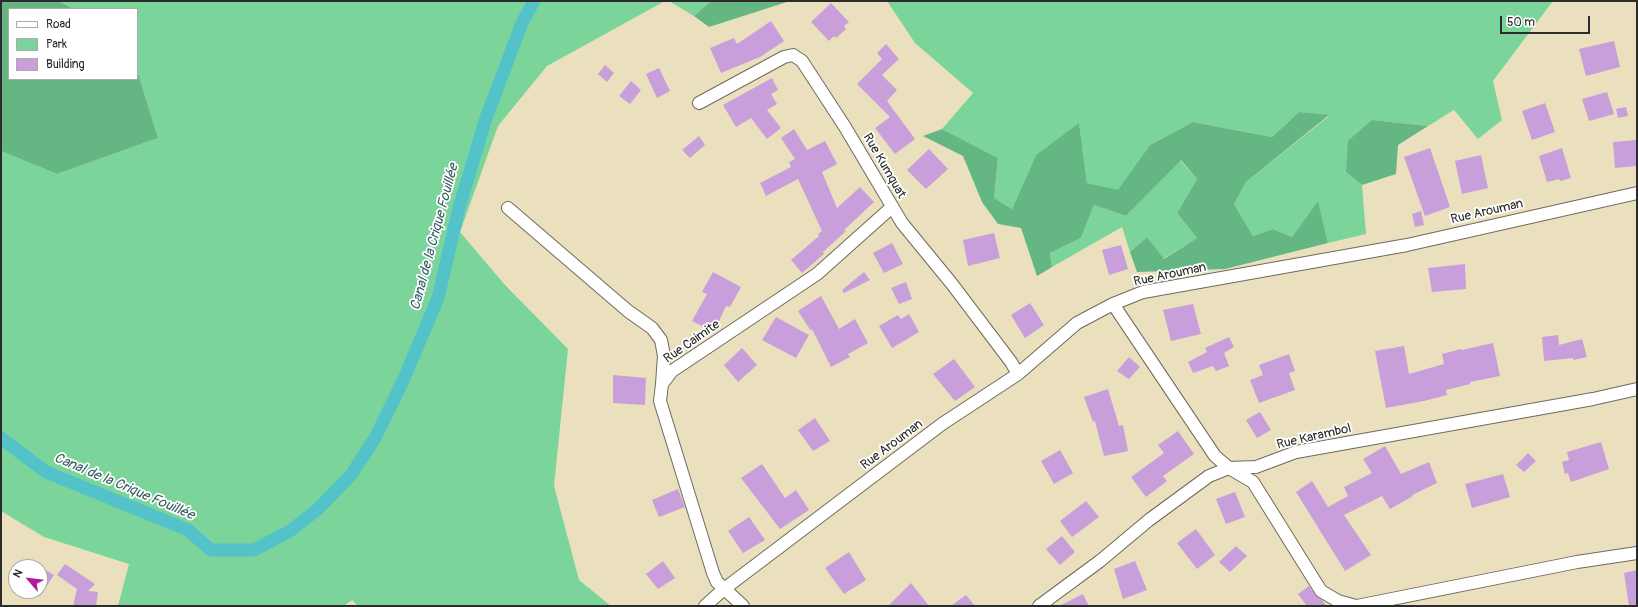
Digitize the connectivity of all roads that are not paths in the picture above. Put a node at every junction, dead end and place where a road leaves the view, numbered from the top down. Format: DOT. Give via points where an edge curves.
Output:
graph roads {
  1 [pos="699,103"];
  2 [pos="1637,193"];
  3 [pos="892,207"];
  4 [pos="508,208"];
  5 [pos="1113,304"];
  6 [pos="1018,374"];
  7 [pos="662,384"];
  8 [pos="1637,389"];
  9 [pos="1229,468"];
  10 [pos="1637,553"];
  11 [pos="724,589"];
  12 [pos="705,606"];
  13 [pos="743,606"];
  14 [pos="1039,606"];
  15 [pos="1357,606"];
  1 -- 3 [label="street, Rue Kumquat" via="784,57 794,55 802,61 845,127"];
  2 -- 5 [label="street, Rue Arouman" via="1407,245 1143,292"];
  3 -- 6 [label="street, Rue Kumquat"];
  3 -- 7 [label="street, Rue Caimite" via="817,274 672,371"];
  4 -- 7 [label="street" via="628,311 652,328 661,340 664,356"];
  5 -- 6 [label="street, Rue Arouman" via="1077,323"];
  5 -- 9 [label="street" via="1215,456"];
  6 -- 11 [label="street, Rue Arouman" via="942,424"];
  7 -- 11 [label="street, Rue Caimite" via="660,401 713,573"];
  8 -- 9 [label="street, Rue Karambol" via="1296,452 1256,467"];
  9 -- 14 [label="street, Rue Karambol" via="1203,480"];
  9 -- 15 [label="street" via="1253,482 1321,591 1338,601"];
  10 -- 15 [label="street" via="1577,562"];
  11 -- 12 [label="street, Rue Arouman"];
  11 -- 13 [label="street, Rue Caimite"];
}
